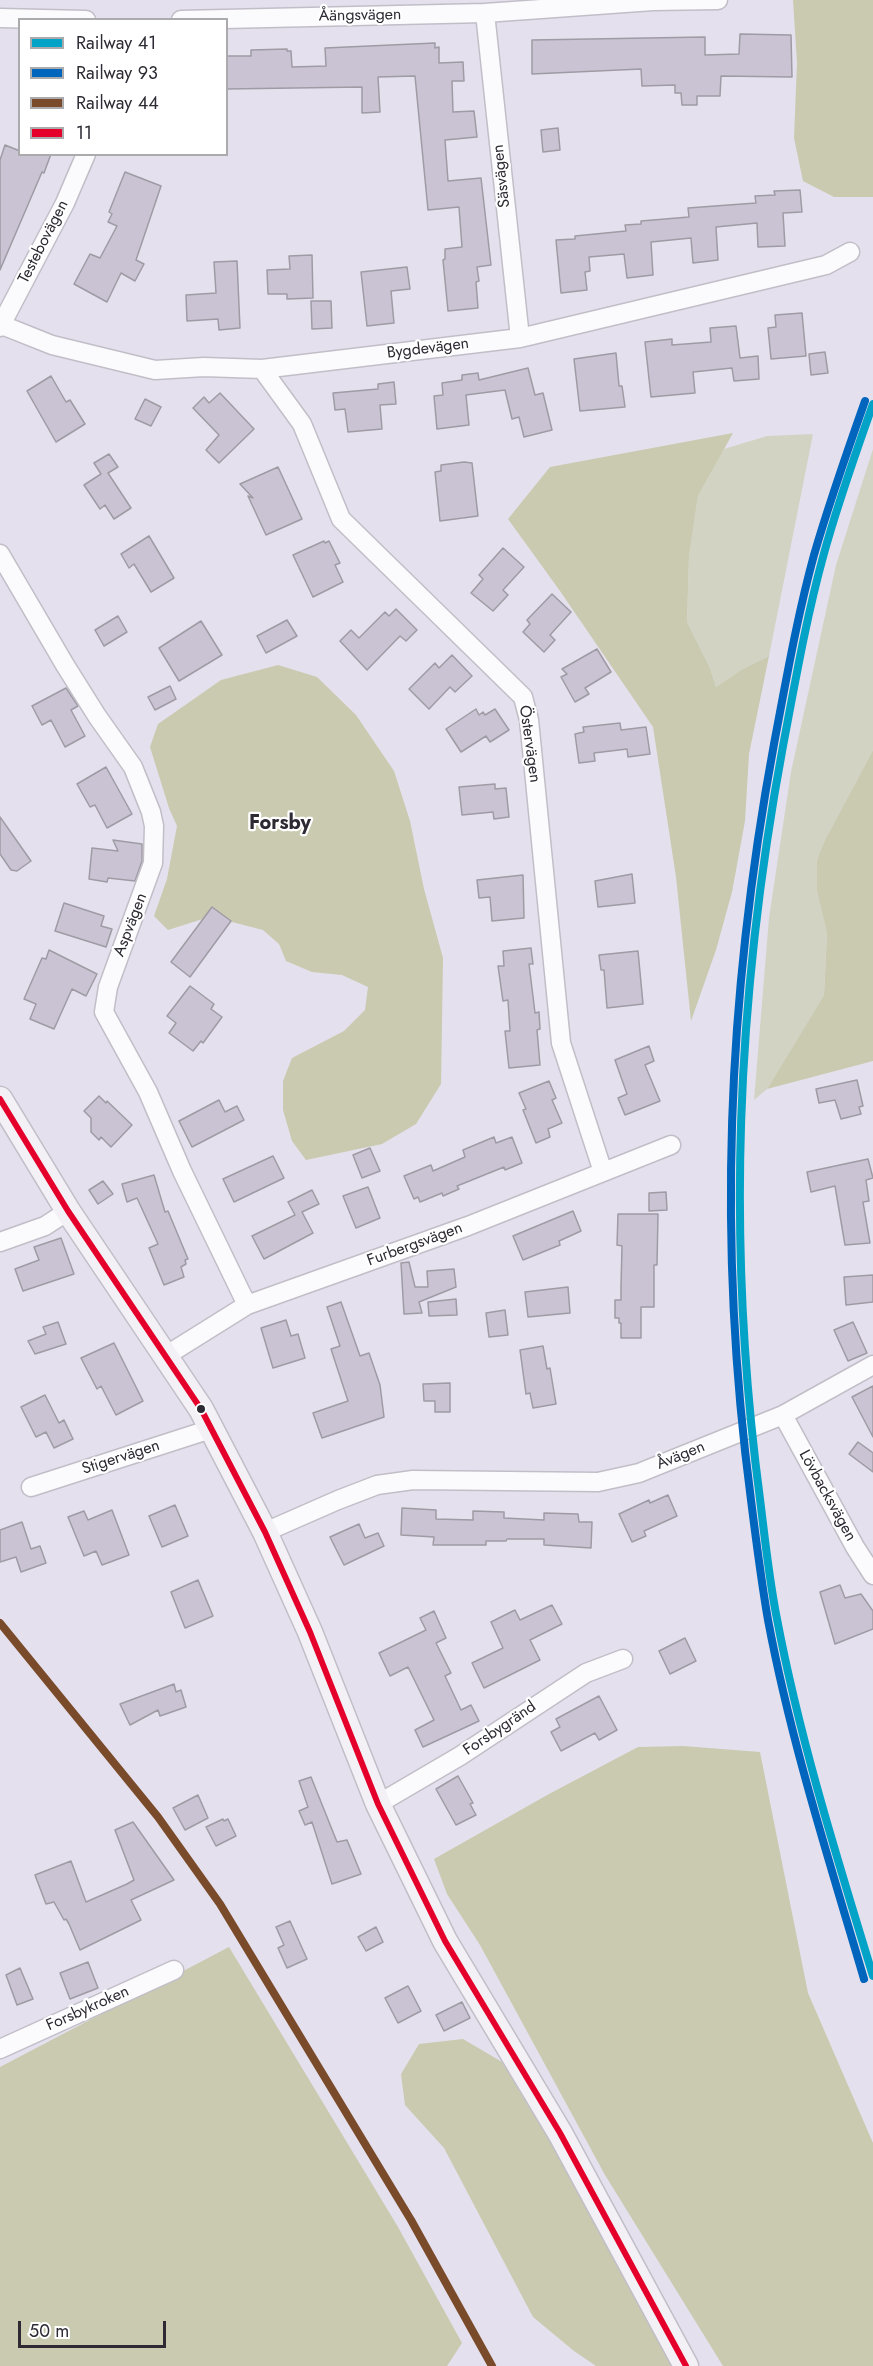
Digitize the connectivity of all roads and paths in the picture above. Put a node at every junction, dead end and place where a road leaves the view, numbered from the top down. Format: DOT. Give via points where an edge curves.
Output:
graph roads {
  1 [pos="718,0"];
  2 [pos="485,13"];
  3 [pos="0,18"];
  4 [pos="18,18"];
  5 [pos="228,19"];
  6 [pos="85,156"];
  7 [pos="850,252"];
  8 [pos="1,326"];
  9 [pos="520,338"];
  10 [pos="262,369"];
  11 [pos="0,554"];
  12 [pos="0,1099"];
  13 [pos="670,1145"];
  14 [pos="603,1172"];
  15 [pos="68,1211"];
  16 [pos="0,1242"];
  17 [pos="247,1305"];
  18 [pos="165,1353"];
  19 [pos="873,1365"];
  20 [pos="783,1415"];
  21 [pos="212,1429"];
  22 [pos="31,1487"];
  23 [pos="265,1532"];
  24 [pos="873,1575"];
  25 [pos="623,1659"];
  26 [pos="378,1804"];
  27 [pos="174,1970"];
  28 [pos="1,2047"];
  29 [pos="686,2366"];
  1 -- 2 [label="street, Åängsvägen"];
  2 -- 5 [label="street, Åängsvägen"];
  2 -- 9 [label="street, Säsvägen"];
  3 -- 4 [label="street"];
  6 -- 8 [label="street, Testebovägen"];
  7 -- 9 [label="street, Bygdevägen" via="826,265"];
  8 -- 10 [label="street, Bygdevägen" via="52,345 155,370"];
  9 -- 10 [label="street, Bygdevägen"];
  10 -- 14 [label="street, Östervägen" via="302,424 341,519 523,697 529,720 561,1043"];
  11 -- 17 [label="street, Aspvägen" via="65,665 133,767 151,812 153,863 108,987 104,1012 148,1092"];
  12 -- 15 [label="street"];
  13 -- 14 [label="street, Furbergsvägen"];
  14 -- 17 [label="street, Furbergsvägen" via="468,1226"];
  15 -- 16 [label="street" via="45,1226"];
  15 -- 18 [label="street"];
  17 -- 18 [label="street, Furbergsvägen"];
  18 -- 21 [label="street"];
  19 -- 20 [label="street, Åvägen"];
  20 -- 23 [label="street, Åvägen" via="639,1473 598,1482 413,1480 377,1485"];
  20 -- 24 [label="street, Lövbacksvägen"];
  21 -- 22 [label="street, Stigervägen"];
  21 -- 23 [label="street"];
  23 -- 26 [label="street" via="310,1632"];
  25 -- 26 [label="street, Forsbygränd" via="586,1673"];
  26 -- 29 [label="street" via="446,1941 560,2133"];
  27 -- 28 [label="street, Forsbykroken"];
}
